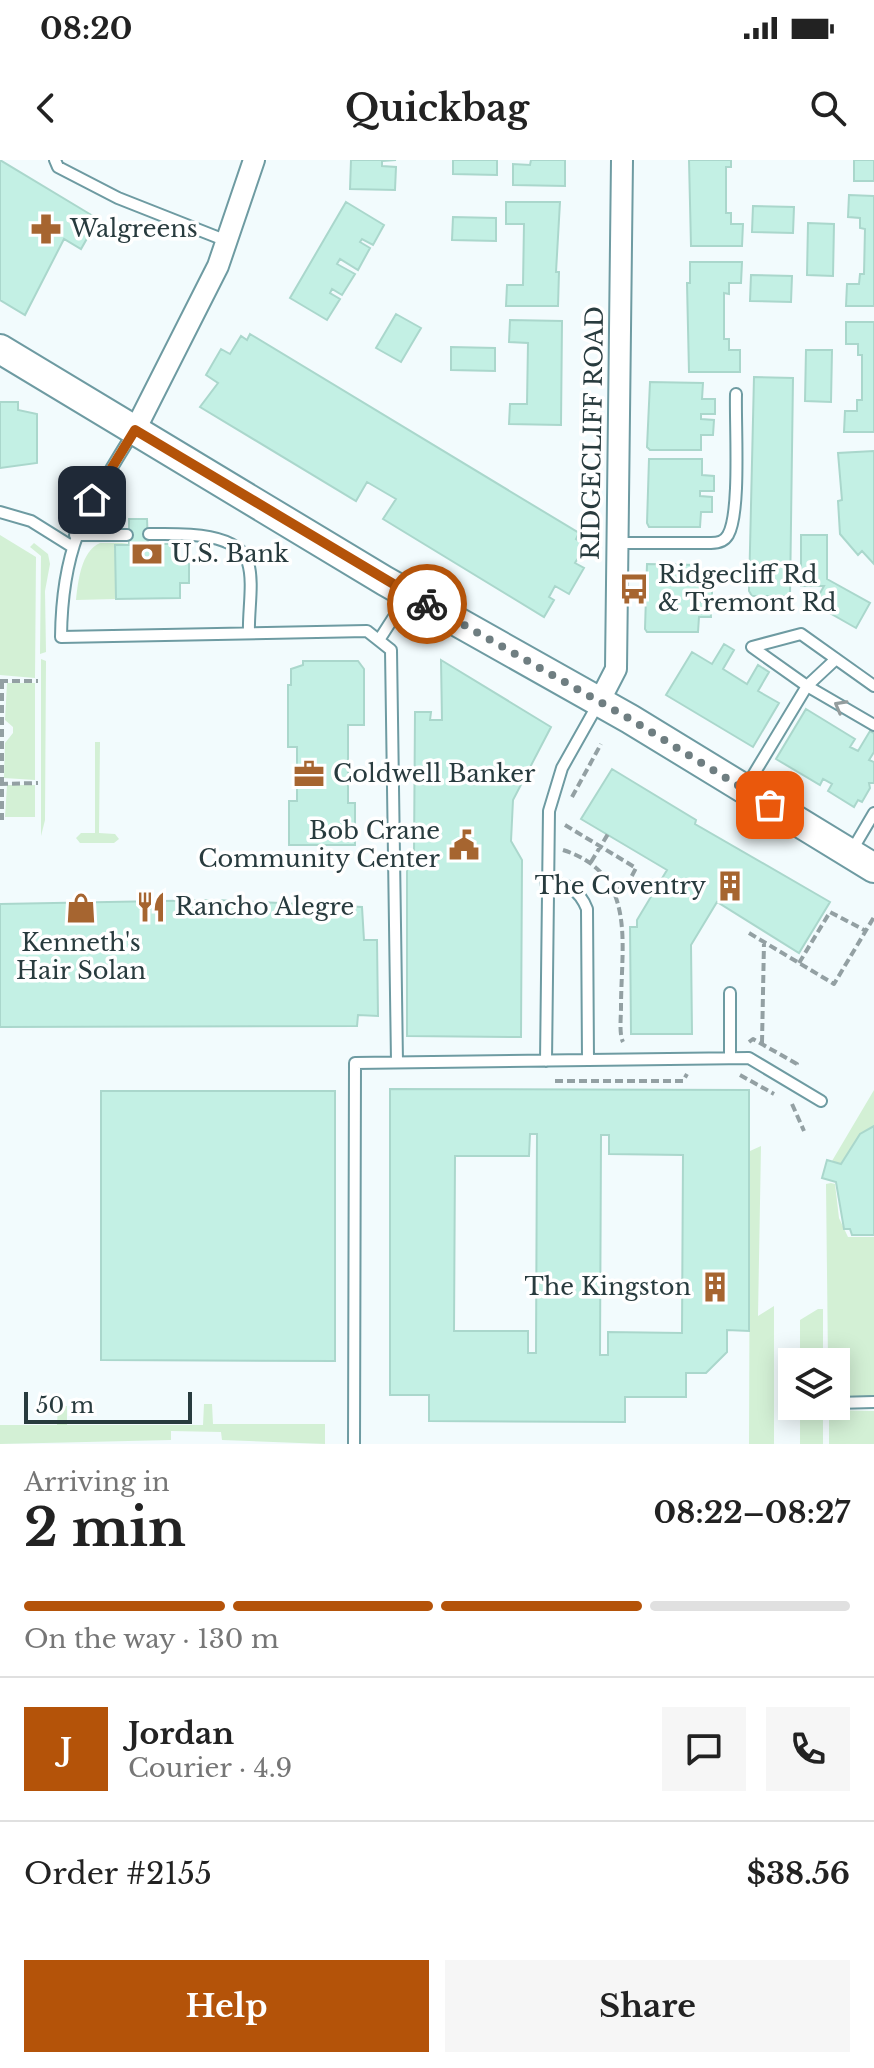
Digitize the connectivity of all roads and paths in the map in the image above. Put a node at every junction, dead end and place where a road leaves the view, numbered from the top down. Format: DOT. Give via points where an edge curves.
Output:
graph roads {
  1 [pos="55,160"];
  2 [pos="254,160"];
  3 [pos="622,160"];
  4 [pos="227,241"];
  5 [pos="0,349"];
  6 [pos="736,394"];
  7 [pos="135,430"];
  8 [pos="0,512"];
  9 [pos="149,534"];
  10 [pos="127,535"];
  11 [pos="73,541"];
  12 [pos="618,543"];
  13 [pos="408,593"];
  14 [pos="249,633"];
  15 [pos="379,640"];
  16 [pos="836,659"];
  17 [pos="1,681"];
  18 [pos="38,681"];
  19 [pos="807,686"];
  20 [pos="874,686"];
  21 [pos="599,702"];
  22 [pos="874,725"];
  23 [pos="601,744"];
  24 [pos="38,783"];
  25 [pos="1,784"];
  26 [pos="744,790"];
  27 [pos="567,807"];
  28 [pos="874,813"];
  29 [pos="566,816"];
  30 [pos="2,820"];
  31 [pos="565,825"];
  32 [pos="608,834"];
  33 [pos="600,847"];
  34 [pos="563,850"];
  35 [pos="563,860"];
  36 [pos="862,861"];
  37 [pos="591,862"];
  38 [pos="546,883"];
  39 [pos="615,891"];
  40 [pos="874,917"];
  41 [pos="866,931"];
  42 [pos="749,933"];
  43 [pos="764,942"];
  44 [pos="799,963"];
  45 [pos="730,993"];
  46 [pos="634,1042"];
  47 [pos="762,1043"];
  48 [pos="730,1058"];
  49 [pos="588,1060"];
  50 [pos="546,1061"];
  51 [pos="397,1062"];
  52 [pos="700,1073"];
  53 [pos="737,1073"];
  54 [pos="555,1081"];
  55 [pos="821,1101"];
  56 [pos="804,1131"];
  57 [pos="874,1402"];
  58 [pos="850,1403"];
  59 [pos="354,1444"];
  1 -- 4 [label="lane" via="58,167 118,198"];
  2 -- 4 [label="street"];
  3 -- 12 [label="street, RIDGECLIFF ROAD"];
  4 -- 7 [label="street" via="168,372"];
  5 -- 7 [label="main road"];
  6 -- 12 [label="lane" via="734,513 728,535 711,543"];
  7 -- 11 [label="lane"];
  7 -- 13 [label="main road"];
  8 -- 11 [label="lane"];
  9 -- 14 [label="lane" via="212,536 240,552 248,562"];
  10 -- 11 [label="lane"];
  11 -- 14 [label="lane" via="61,598 61,637"];
  12 -- 21 [label="street, RIDGECLIFF ROAD" via="616,669"];
  13 -- 15 [label="lane"];
  13 -- 21 [label="main road"];
  14 -- 15 [label="lane" via="367,631"];
  15 -- 51 [label="lane" via="391,650"];
  16 -- 19 [label="lane"];
  16 -- 19 [label="lane" via="801,634 752,647"];
  16 -- 20 [label="lane"];
  17 -- 18 [label="path"];
  17 -- 25 [label="path"];
  22 -- 19 [label="lane, one-way"];
  19 -- 26 [label="lane"];
  21 -- 26 [label="main road"];
  21 -- 38 [label="lane" via="562,768 549,811"];
  23 -- 27 [label="path"];
  24 -- 25 [label="path"];
  25 -- 30 [label="path"];
  26 -- 36 [label="main road"];
  28 -- 36 [label="lane"];
  29 -- 31 [label="path"];
  31 -- 33 [label="path"];
  31 -- 34 [label="path"];
  32 -- 33 [label="path"];
  33 -- 37 [label="path"];
  33 -- 39 [label="path" via="636,868 627,885"];
  34 -- 35 [label="path"];
  34 -- 37 [label="path"];
  37 -- 39 [label="path"];
  38 -- 49 [label="lane" via="564,883 581,896 587,909"];
  38 -- 50 [label="lane"];
  39 -- 46 [label="path" via="622,919 621,1042"];
  40 -- 41 [label="path"];
  41 -- 44 [label="path" via="830,912"];
  41 -- 44 [label="path" via="834,984"];
  42 -- 43 [label="path"];
  43 -- 44 [label="path"];
  43 -- 47 [label="path"];
  45 -- 48 [label="lane"];
  48 -- 49 [label="lane"];
  48 -- 55 [label="lane" via="749,1058"];
  49 -- 50 [label="lane"];
  50 -- 51 [label="lane"];
  51 -- 59 [label="lane" via="355,1063"];
  52 -- 54 [label="path" via="688,1073 683,1081"];
  53 -- 56 [label="path" via="794,1106"];
  57 -- 58 [label="lane"];
}
